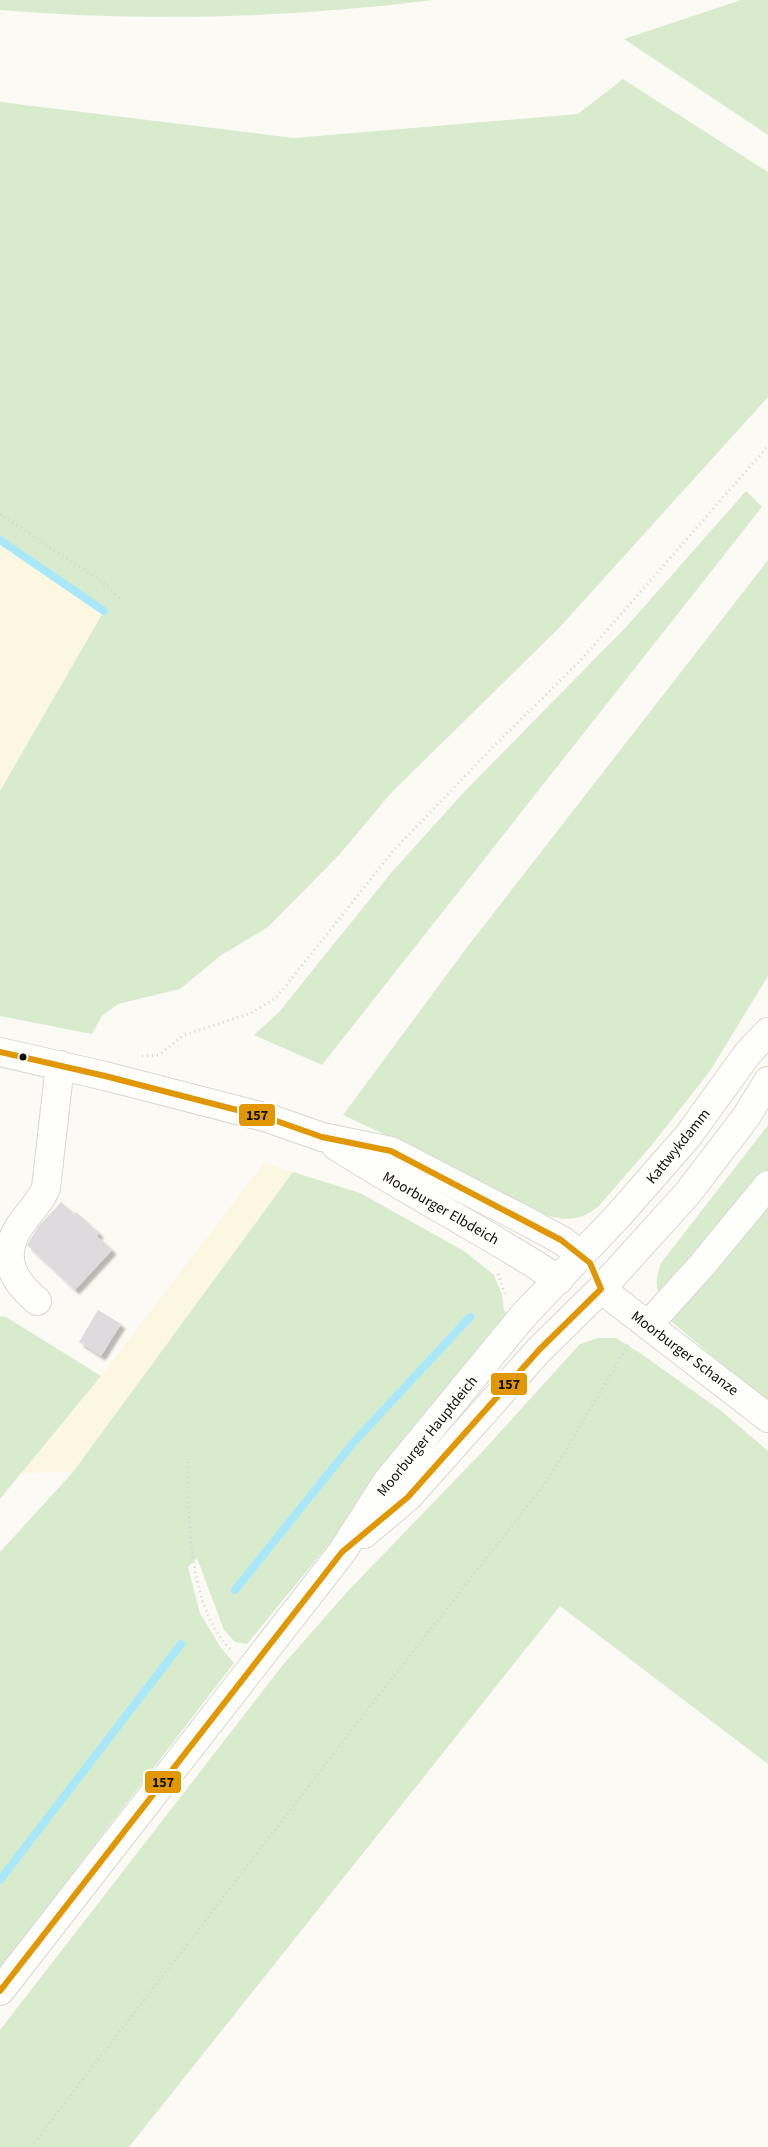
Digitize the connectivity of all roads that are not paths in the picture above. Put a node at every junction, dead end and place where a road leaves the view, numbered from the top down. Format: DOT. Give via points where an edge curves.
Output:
graph roads {
  1 [pos="768,1032"];
  2 [pos="0,1052"];
  3 [pos="60,1065"];
  4 [pos="768,1081"];
  5 [pos="322,1137"];
  6 [pos="768,1185"];
  7 [pos="582,1255"];
  8 [pos="559,1280"];
  9 [pos="601,1289"];
  10 [pos="37,1301"];
  11 [pos="648,1325"];
  12 [pos="768,1418"];
  13 [pos="342,1552"];
  14 [pos="0,1991"];
  1 -- 7 [label="main road, Kattwykdamm" via="748,1053 688,1136"];
  2 -- 3 [label="main road, Moorburger Elbdeich"];
  3 -- 5 [label="main road, Moorburger Elbdeich" via="268,1118"];
  3 -- 10 [label="main road" via="46,1188 13,1237 8,1255 14,1278"];
  4 -- 9 [label="main road" via="746,1117 703,1174"];
  5 -- 7 [label="main road, Moorburger Elbdeich" via="391,1151 561,1240"];
  5 -- 8 [label="main road, Moorburger Elbdeich"];
  6 -- 11 [label="main road"];
  7 -- 8 [label="main road, Kattwykdamm"];
  7 -- 9 [label="main road" via="594,1270"];
  8 -- 9 [label="main road, Moorburger Elbdeich" via="581,1290"];
  8 -- 13 [label="main road, Moorburger Hauptdeich" via="523,1316 386,1483"];
  9 -- 11 [label="main road, Moorburger Schanze"];
  9 -- 13 [label="main road, Moorburger Hauptdeich" via="539,1350 408,1496"];
  11 -- 12 [label="main road, Moorburger Schanze"];
  13 -- 14 [label="main road, Moorburger Hauptdeich"];
}
